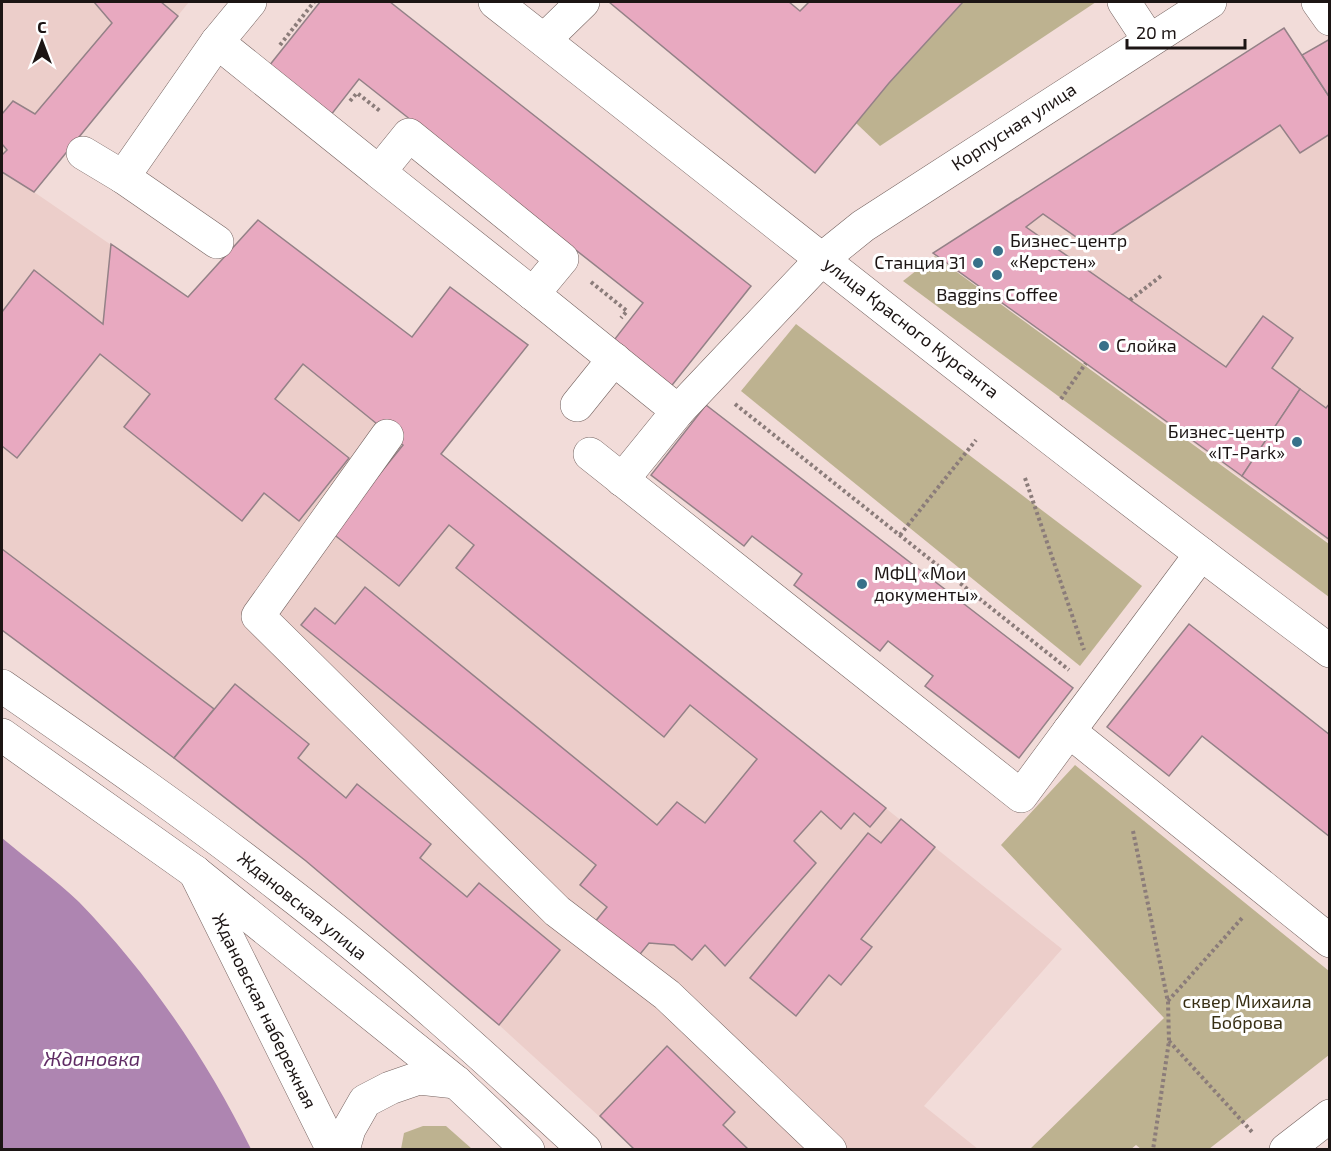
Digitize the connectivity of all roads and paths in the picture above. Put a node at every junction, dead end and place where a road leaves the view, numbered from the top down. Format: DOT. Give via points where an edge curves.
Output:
graph roads {
  1 [pos="250,2"];
  2 [pos="314,2"];
  3 [pos="495,2"];
  4 [pos="583,2"];
  5 [pos="1124,2"];
  6 [pos="1210,2"];
  7 [pos="1318,2"];
  8 [pos="1329,19"];
  9 [pos="544,40"];
  10 [pos="1149,40"];
  11 [pos="217,42"];
  12 [pos="257,73"];
  13 [pos="83,153"];
  14 [pos="379,172"];
  15 [pos="123,177"];
  16 [pos="218,242"];
  17 [pos="822,259"];
  18 [pos="1161,276"];
  19 [pos="533,294"];
  20 [pos="1131,300"];
  21 [pos="614,359"];
  22 [pos="1086,363"];
  23 [pos="707,381"];
  24 [pos="577,405"];
  25 [pos="1057,405"];
  26 [pos="678,411"];
  27 [pos="387,436"];
  28 [pos="976,440"];
  29 [pos="590,454"];
  30 [pos="1026,477"];
  31 [pos="622,480"];
  32 [pos="900,535"];
  33 [pos="1201,554"];
  34 [pos="1329,651"];
  35 [pos="2,686"];
  36 [pos="1098,693"];
  37 [pos="1069,731"];
  38 [pos="2,735"];
  39 [pos="1133,829"];
  40 [pos="195,872"];
  41 [pos="1267,890"];
  42 [pos="1329,941"];
  43 [pos="1168,1002"];
  44 [pos="1169,1041"];
  45 [pos="456,1082"];
  46 [pos="1329,1116"];
  47 [pos="1273,1145"];
  48 [pos="333,1149"];
  49 [pos="343,1149"];
  50 [pos="528,1149"];
  51 [pos="585,1149"];
  52 [pos="830,1149"];
  53 [pos="1153,1149"];
  1 -- 11 [label="street"];
  2 -- 12 [label="path"];
  3 -- 9 [label="street, улица Красного Курсанта"];
  4 -- 9 [label="street"];
  5 -- 10 [label="street"];
  6 -- 10 [label="street, Корпусная улица"];
  7 -- 8 [label="street"];
  9 -- 17 [label="street, улица Красного Курсанта"];
  10 -- 17 [label="street, Корпусная улица" via="874,217"];
  11 -- 12 [label="street"];
  11 -- 15 [label="street"];
  12 -- 14 [label="street"];
  13 -- 15 [label="street"];
  14 -- 19 [label="street"];
  14 -- 19 [label="street" via="409,135 562,259"];
  15 -- 16 [label="street"];
  17 -- 23 [label="street, Корпусная улица"];
  17 -- 33 [label="street, улица Красного Курсанта"];
  18 -- 20 [label="path"];
  19 -- 21 [label="street"];
  21 -- 24 [label="street"];
  21 -- 26 [label="street"];
  22 -- 25 [label="path"];
  23 -- 26 [label="street, Корпусная улица"];
  23 -- 32 [label="path"];
  26 -- 31 [label="street, Корпусная улица"];
  27 -- 52 [label="street" via="258,616 557,911 667,995"];
  28 -- 32 [label="path"];
  29 -- 31 [label="street"];
  30 -- 36 [label="path"];
  31 -- 37 [label="street" via="1020,796"];
  32 -- 36 [label="path"];
  33 -- 34 [label="street, улица Красного Курсанта"];
  33 -- 36 [label="street"];
  35 -- 51 [label="street, Ждановская улица" via="156,793 284,889 469,1042"];
  36 -- 37 [label="street"];
  37 -- 41 [label="street"];
  38 -- 40 [label="street"];
  39 -- 43 [label="path"];
  40 -- 45 [label="street"];
  40 -- 48 [label="street, Ждановская набережная"];
  41 -- 42 [label="street"];
  41 -- 43 [label="path"];
  43 -- 44 [label="path"];
  44 -- 47 [label="path"];
  44 -- 53 [label="path"];
  45 -- 49 [label="street" via="420,1078 365,1101"];
  45 -- 50 [label="street"];
  46 -- 47 [label="street"];
}
